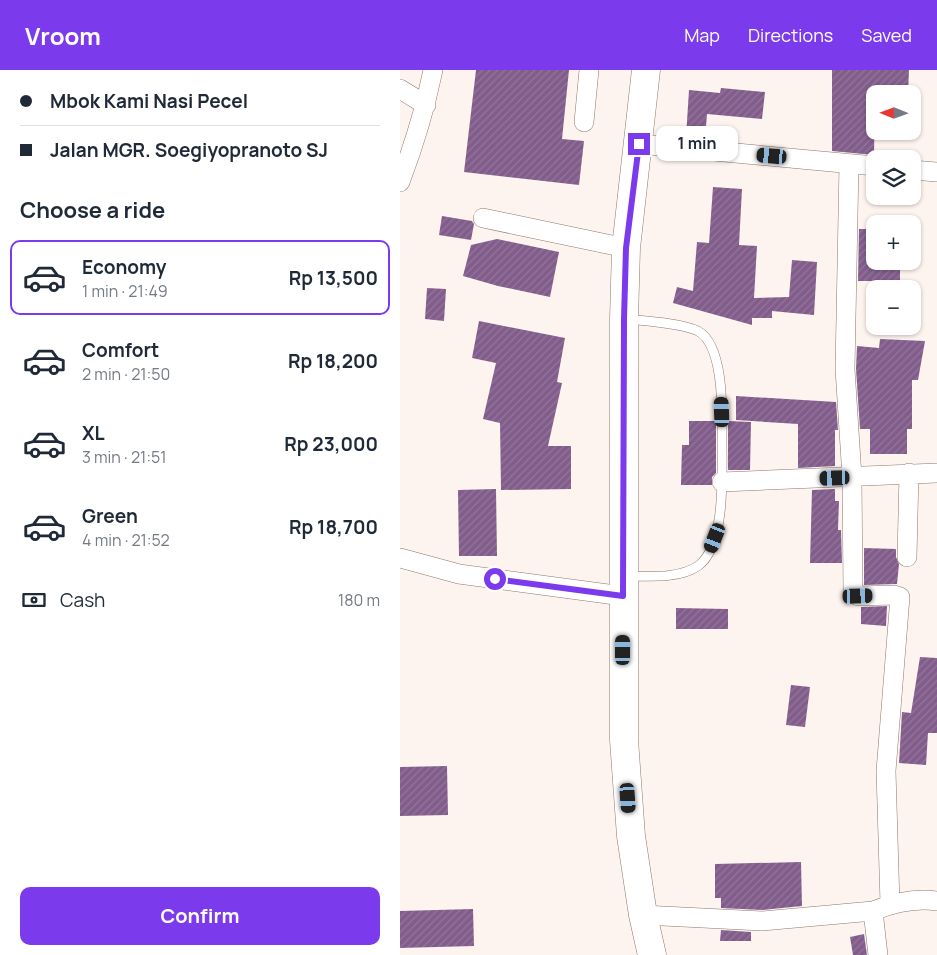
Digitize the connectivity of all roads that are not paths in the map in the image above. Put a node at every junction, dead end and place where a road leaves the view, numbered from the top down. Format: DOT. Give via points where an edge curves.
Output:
graph roads {
  1 [pos="433,70"];
  2 [pos="589,70"];
  3 [pos="646,70"];
  4 [pos="400,89"];
  5 [pos="426,105"];
  6 [pos="584,122"];
  7 [pos="639,144"];
  8 [pos="849,164"];
  9 [pos="866,165"];
  10 [pos="921,171"];
  11 [pos="937,172"];
  12 [pos="400,182"];
  13 [pos="483,218"];
  14 [pos="626,248"];
  15 [pos="624,319"];
  16 [pos="909,473"];
  17 [pos="937,473"];
  18 [pos="852,478"];
  19 [pos="722,482"];
  20 [pos="907,557"];
  21 [pos="400,558"];
  22 [pos="623,586"];
  23 [pos="937,900"];
  24 [pos="881,907"];
  25 [pos="643,914"];
  26 [pos="652,955"];
  27 [pos="878,955"];
  1 -- 5 [label="street"];
  2 -- 6 [label="street"];
  3 -- 7 [label="main road"];
  4 -- 5 [label="street"];
  5 -- 12 [label="street"];
  7 -- 8 [label="street"];
  7 -- 14 [label="main road"];
  8 -- 9 [label="street"];
  8 -- 18 [label="street" via="845,369"];
  10 -- 11 [label="street"];
  13 -- 14 [label="street"];
  14 -- 15 [label="main road"];
  15 -- 19 [label="lane" via="698,331 710,344 721,386"];
  15 -- 22 [label="main road"];
  16 -- 17 [label="street"];
  16 -- 18 [label="street"];
  16 -- 20 [label="street"];
  18 -- 19 [label="street"];
  18 -- 24 [label="street" via="853,591 858,596 900,597 886,771"];
  19 -- 22 [label="lane" via="715,538 709,554 698,566"];
  21 -- 22 [label="street" via="459,574"];
  22 -- 25 [label="main road" via="624,740 631,836"];
  23 -- 24 [label="street"];
  24 -- 25 [label="street" via="762,921"];
  24 -- 27 [label="street"];
  25 -- 26 [label="main road"];
}
